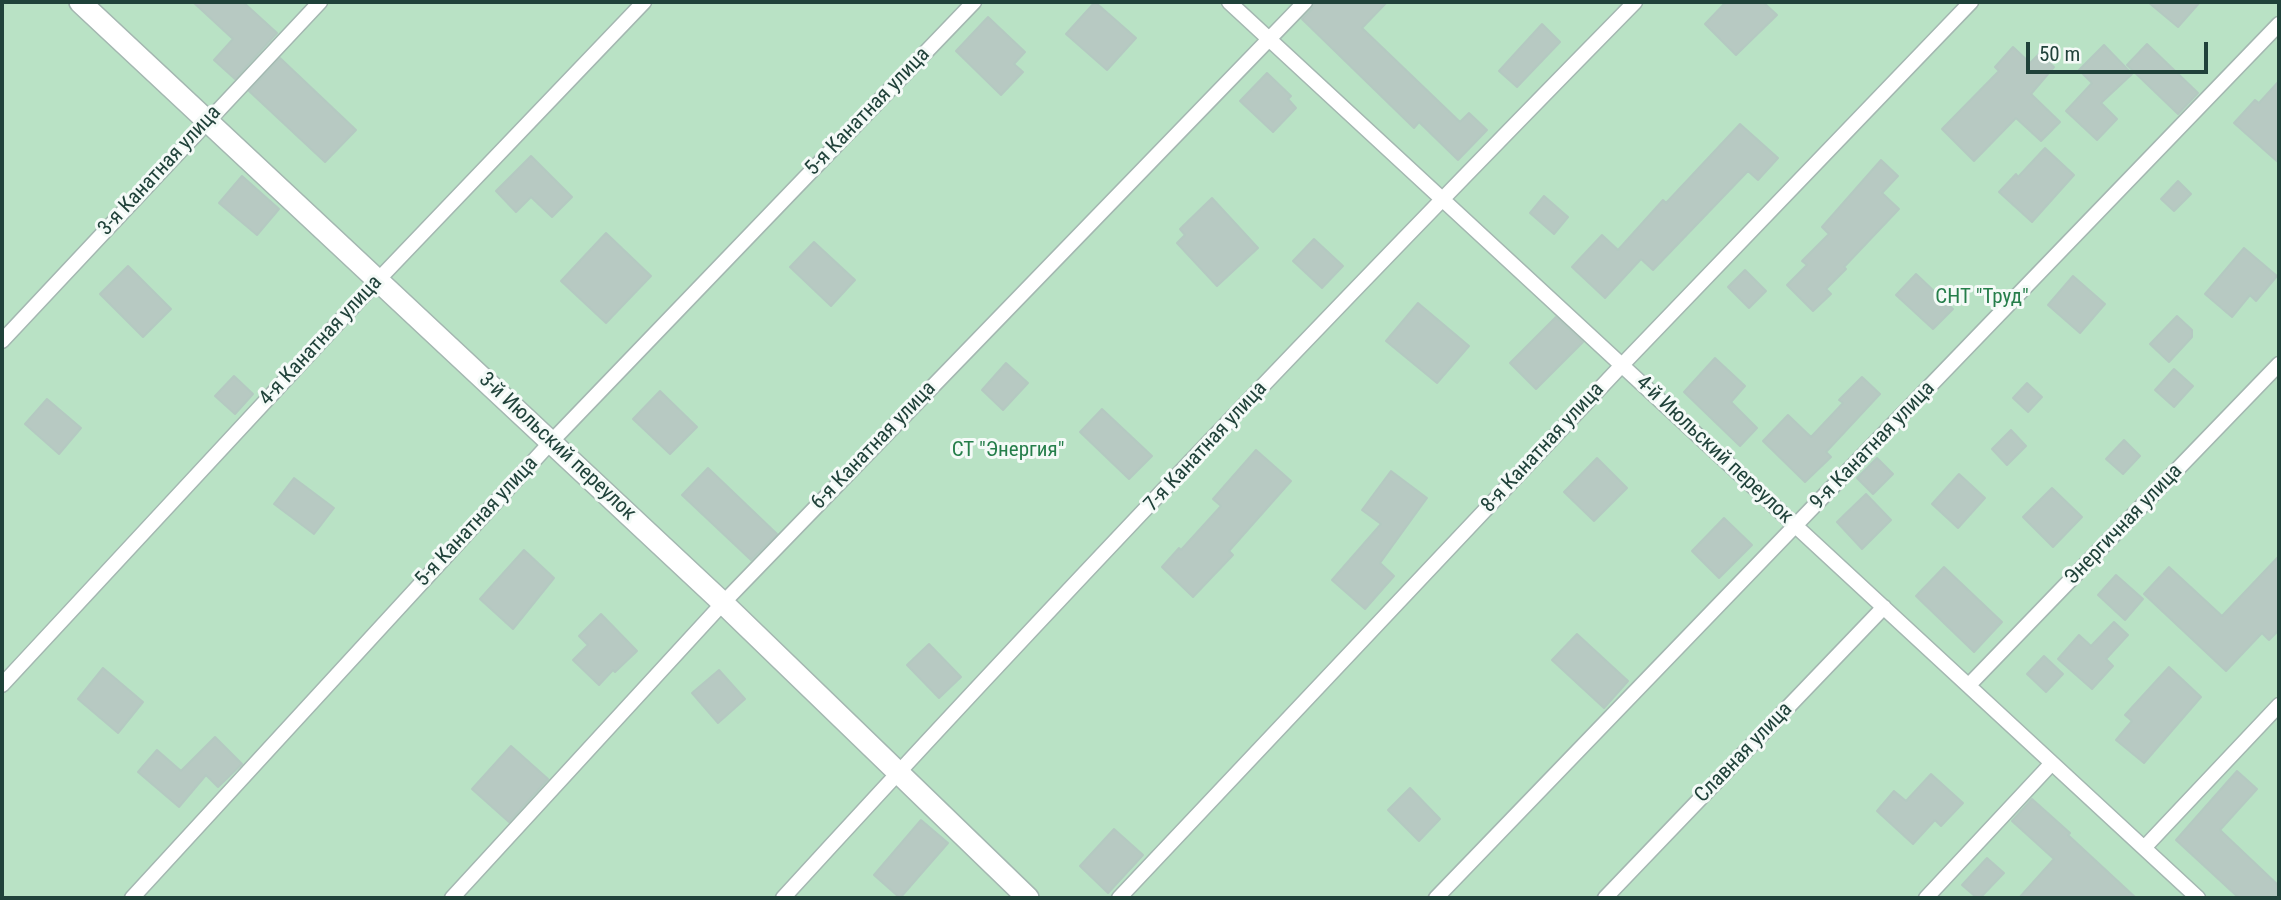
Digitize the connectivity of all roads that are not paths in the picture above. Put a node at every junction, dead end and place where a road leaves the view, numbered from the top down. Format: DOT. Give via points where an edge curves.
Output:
graph roads {
  1 [pos="80,2"];
  2 [pos="320,2"];
  3 [pos="644,2"];
  4 [pos="974,2"];
  5 [pos="1229,2"];
  6 [pos="1305,2"];
  7 [pos="1634,2"];
  8 [pos="1971,2"];
  9 [pos="2279,24"];
  10 [pos="1269,38"];
  11 [pos="208,121"];
  12 [pos="1441,198"];
  13 [pos="378,280"];
  14 [pos="2,341"];
  15 [pos="2279,364"];
  16 [pos="1622,365"];
  17 [pos="551,442"];
  18 [pos="1796,526"];
  19 [pos="723,603"];
  20 [pos="1884,607"];
  21 [pos="2,685"];
  22 [pos="1969,685"];
  23 [pos="2279,705"];
  24 [pos="2052,763"];
  25 [pos="899,771"];
  26 [pos="2144,848"];
  27 [pos="132,898"];
  28 [pos="452,898"];
  29 [pos="782,898"];
  30 [pos="1028,898"];
  31 [pos="1119,898"];
  32 [pos="1436,898"];
  33 [pos="1605,898"];
  34 [pos="1926,898"];
  35 [pos="2198,898"];
  1 -- 11 [label="street, 3-й Июльский переулок"];
  2 -- 11 [label="lane, 3-я Канатная улица"];
  3 -- 13 [label="lane, 4-я Канатная улица"];
  4 -- 17 [label="lane, 5-я Канатная улица"];
  5 -- 10 [label="lane, 4-й Июльский переулок"];
  6 -- 10 [label="lane, 6-я Канатная улица"];
  7 -- 12 [label="lane, 7-я Канатная улица"];
  8 -- 16 [label="lane, 8-я Канатная улица"];
  9 -- 18 [label="lane, 9-я Канатная улица"];
  10 -- 12 [label="lane, 4-й Июльский переулок"];
  10 -- 19 [label="lane, 6-я Канатная улица"];
  11 -- 13 [label="street, 3-й Июльский переулок"];
  11 -- 14 [label="lane, 3-я Канатная улица"];
  12 -- 16 [label="lane, 4-й Июльский переулок"];
  12 -- 25 [label="lane, 7-я Канатная улица"];
  13 -- 17 [label="street, 3-й Июльский переулок"];
  13 -- 21 [label="lane, 4-я Канатная улица"];
  15 -- 22 [label="lane, Энергичная улица"];
  16 -- 18 [label="lane, 4-й Июльский переулок"];
  16 -- 31 [label="lane, 8-я Канатная улица"];
  17 -- 19 [label="street, 3-й Июльский переулок"];
  17 -- 27 [label="lane, 5-я Канатная улица"];
  18 -- 20 [label="lane, 4-й Июльский переулок"];
  18 -- 32 [label="lane, 9-я Канатная улица"];
  19 -- 25 [label="street, 3-й Июльский переулок"];
  19 -- 28 [label="lane, 6-я Канатная улица"];
  20 -- 22 [label="lane, 4-й Июльский переулок"];
  20 -- 33 [label="lane, Славная улица"];
  22 -- 24 [label="lane, 4-й Июльский переулок"];
  23 -- 26 [label="lane"];
  24 -- 26 [label="lane, 4-й Июльский переулок"];
  24 -- 34 [label="lane"];
  25 -- 29 [label="lane, 7-я Канатная улица"];
  25 -- 30 [label="street, 3-й Июльский переулок"];
  26 -- 35 [label="lane, 4-й Июльский переулок"];
}
